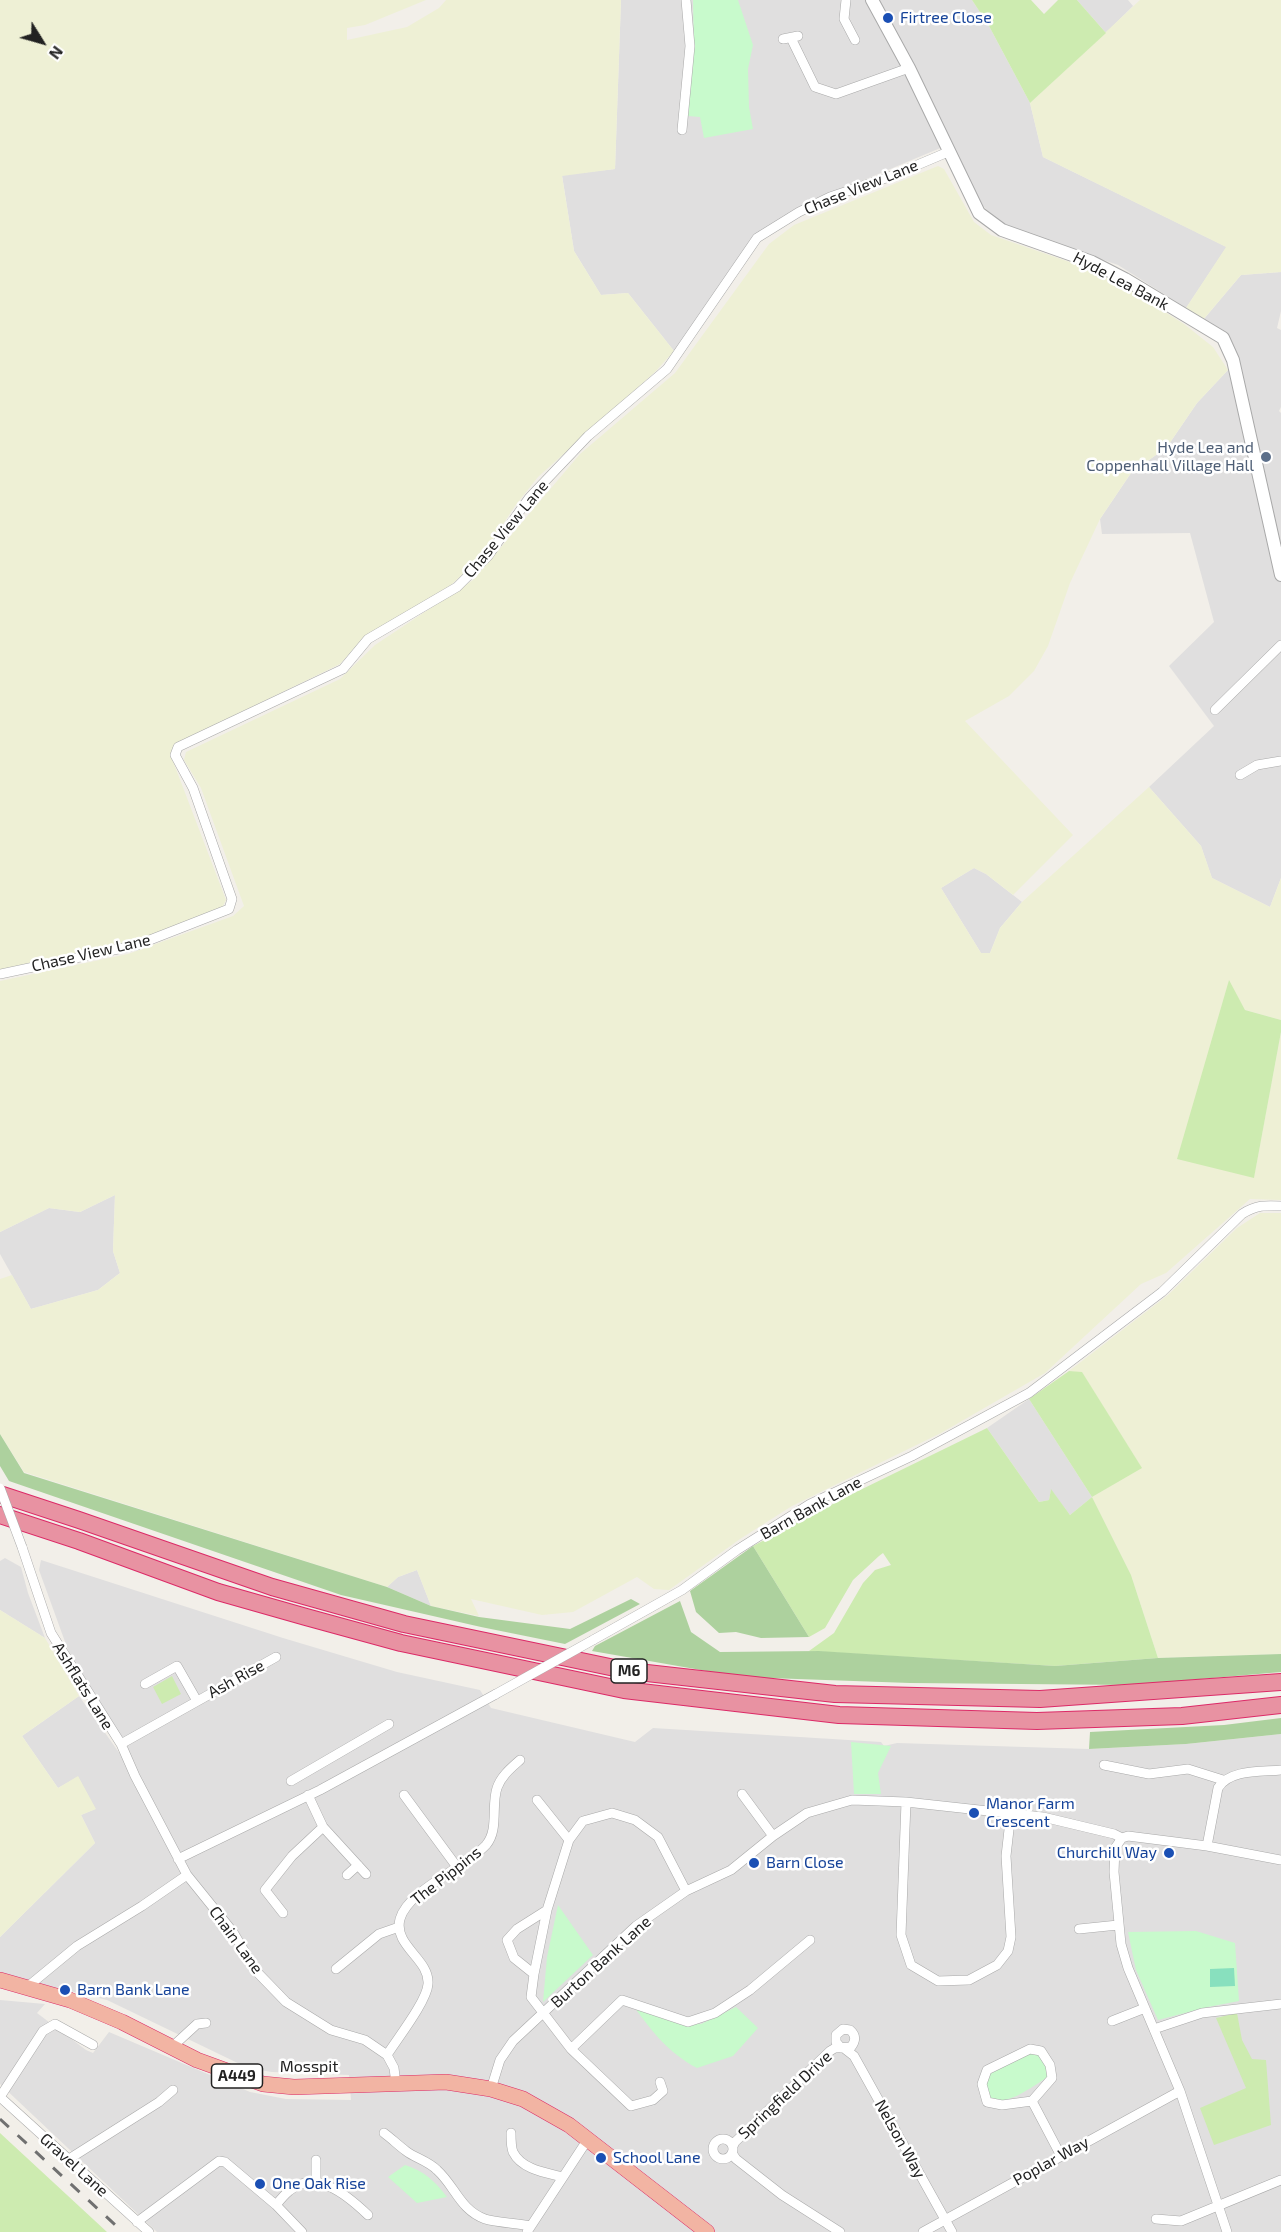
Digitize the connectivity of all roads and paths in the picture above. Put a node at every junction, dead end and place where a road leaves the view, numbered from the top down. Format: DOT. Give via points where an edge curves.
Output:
graph roads {
  1 [pos="686,0"];
  2 [pos="846,0"];
  3 [pos="872,0"];
  4 [pos="790,38"];
  5 [pos="855,39"];
  6 [pos="909,68"];
  7 [pos="682,130"];
  8 [pos="948,152"];
  9 [pos="1281,575"];
  10 [pos="1281,645"];
  11 [pos="1215,710"];
  12 [pos="1281,761"];
  13 [pos="1240,775"];
  14 [pos="0,974"];
  15 [pos="1281,1206"];
  16 [pos="0,1488"];
  17 [pos="0,1494"];
  18 [pos="0,1515"];
  19 [pos="276,1657"];
  20 [pos="1281,1682"];
  21 [pos="145,1684"];
  22 [pos="197,1701"];
  23 [pos="1281,1705"];
  24 [pos="389,1724"];
  25 [pos="121,1744"];
  26 [pos="520,1760"];
  27 [pos="1104,1766"];
  28 [pos="1281,1770"];
  29 [pos="311,1771"];
  30 [pos="1223,1780"];
  31 [pos="291,1781"];
  32 [pos="320,1790"];
  33 [pos="742,1794"];
  34 [pos="308,1795"];
  35 [pos="404,1795"];
  36 [pos="537,1800"];
  37 [pos="906,1802"];
  38 [pos="1011,1812"];
  39 [pos="323,1827"];
  40 [pos="773,1836"];
  41 [pos="1122,1838"];
  42 [pos="569,1840"];
  43 [pos="1207,1846"];
  44 [pos="178,1859"];
  45 [pos="1281,1860"];
  46 [pos="358,1865"];
  47 [pos="457,1868"];
  48 [pos="366,1874"];
  49 [pos="187,1875"];
  50 [pos="347,1875"];
  51 [pos="686,1890"];
  52 [pos="547,1910"];
  53 [pos="284,1913"];
  54 [pos="1118,1925"];
  55 [pos="399,1927"];
  56 [pos="1079,1929"];
  57 [pos="810,1940"];
  58 [pos="336,1969"];
  59 [pos="534,1974"];
  60 [pos="0,1980"];
  61 [pos="26,1988"];
  62 [pos="1281,2004"];
  63 [pos="1145,2008"];
  64 [pos="544,2014"];
  65 [pos="1112,2021"];
  66 [pos="206,2023"];
  67 [pos="1154,2029"];
  68 [pos="93,2045"];
  69 [pos="172,2047"];
  70 [pos="843,2048"];
  71 [pos="571,2049"];
  72 [pos="387,2055"];
  73 [pos="660,2082"];
  74 [pos="396,2084"];
  75 [pos="491,2089"];
  76 [pos="172,2090"];
  77 [pos="1180,2091"];
  78 [pos="0,2097"];
  79 [pos="1032,2101"];
  80 [pos="384,2133"];
  81 [pos="511,2133"];
  82 [pos="588,2139"];
  83 [pos="1061,2156"];
  84 [pos="69,2160"];
  85 [pos="316,2160"];
  86 [pos="563,2177"];
  87 [pos="1281,2180"];
  88 [pos="316,2181"];
  89 [pos="276,2205"];
  90 [pos="1220,2206"];
  91 [pos="368,2215"];
  92 [pos="945,2219"];
  93 [pos="1156,2219"];
  94 [pos="137,2222"];
  95 [pos="827,2228"];
  96 [pos="529,2229"];
  97 [pos="149,2232"];
  98 [pos="302,2232"];
  99 [pos="707,2232"];
  100 [pos="840,2232"];
  101 [pos="923,2232"];
  102 [pos="951,2232"];
  103 [pos="1227,2232"];
  1 -- 7 [label="street" via="690,46"];
  2 -- 5 [label="street" via="844,19"];
  3 -- 6 [label="street, Hyde Lea Bank"];
  4 -- 6 [label="street" via="815,87 836,94"];
  6 -- 8 [label="street, Hyde Lea Bank"];
  8 -- 9 [label="street, Hyde Lea Bank" via="979,213 991,224 1092,262 1223,338 1233,360"];
  8 -- 14 [label="street, Chase View Lane" via="830,197 757,238 667,369 588,436 529,498 488,556 457,587 368,639 343,669 178,747 175,756 193,788 232,899 229,909 137,945"];
  10 -- 11 [label="street"];
  12 -- 13 [label="street" via="1257,765"];
  15 -- 32 [label="street, Barn Bank Lane, bridge" via="1253,1207 1242,1214 1162,1292 1029,1393 922,1451 810,1504 682,1590"];
  16 -- 25 [label="street, Ashflats Lane, bridge" via="51,1633"];
  17 -- 20 [label="highway, M6" via="282,1590 404,1624 628,1671 835,1694 1040,1699"];
  18 -- 23 [label="highway, M6" via="218,1592 327,1623 401,1643 624,1690 839,1715 1037,1721 1182,1716"];
  19 -- 22 [label="street, Ash Rise"];
  21 -- 22 [label="street, Ash Rise" via="177,1666"];
  22 -- 25 [label="street, Ash Rise"];
  24 -- 29 [label="street"];
  25 -- 44 [label="street, Ashflats Lane"];
  26 -- 47 [label="street, The Pippins" via="497,1787 488,1843"];
  27 -- 30 [label="street" via="1149,1774 1188,1769"];
  28 -- 30 [label="street" via="1231,1775"];
  29 -- 31 [label="street"];
  29 -- 32 [label="street"];
  30 -- 43 [label="street"];
  32 -- 34 [label="street, Barn Bank Lane"];
  33 -- 40 [label="street"];
  34 -- 39 [label="street"];
  34 -- 44 [label="street, Barn Bank Lane"];
  35 -- 47 [label="street"];
  36 -- 42 [label="street"];
  37 -- 38 [label="street, Burton Bank Lane"];
  37 -- 38 [label="street" via="901,1935 911,1965 938,1981 969,1980 997,1965 1008,1951 1011,1937 1006,1856"];
  37 -- 40 [label="street, Burton Bank Lane" via="852,1800 807,1813"];
  38 -- 41 [label="street, Burton Bank Lane" via="1043,1816"];
  39 -- 46 [label="street"];
  39 -- 53 [label="street" via="292,1856 265,1890"];
  40 -- 51 [label="street, Burton Bank Lane" via="731,1870"];
  41 -- 43 [label="street, Burton Bank Lane"];
  41 -- 54 [label="street" via="1115,1848"];
  42 -- 51 [label="street" via="583,1821 612,1814 635,1820 658,1837"];
  42 -- 52 [label="street"];
  43 -- 45 [label="street, Burton Bank Lane"];
  44 -- 49 [label="street, Ashflats Lane"];
  46 -- 48 [label="street"];
  46 -- 50 [label="street"];
  47 -- 55 [label="street, The Pippins" via="406,1907"];
  49 -- 61 [label="street" via="77,1946"];
  49 -- 72 [label="street, Chain Lane" via="233,1932 256,1971 286,2002 331,2030 365,2040"];
  51 -- 64 [label="street, Burton Bank Lane" via="636,1926"];
  52 -- 59 [label="street"];
  52 -- 59 [label="street" via="507,1940 514,1958"];
  54 -- 56 [label="street"];
  54 -- 63 [label="street" via="1125,1960"];
  55 -- 58 [label="street" via="379,1934"];
  55 -- 72 [label="street" via="428,1982 426,1993"];
  57 -- 71 [label="street" via="750,1990 715,2013 688,2022 622,2000"];
  59 -- 64 [label="street" via="531,1997"];
  60 -- 61 [label="highway, Mosspit / A449"];
  61 -- 69 [label="highway, Mosspit / A449" via="87,2007"];
  62 -- 67 [label="street" via="1202,2013"];
  63 -- 65 [label="street"];
  63 -- 67 [label="street"];
  64 -- 71 [label="street"];
  64 -- 75 [label="street, Burton Bank Lane" via="513,2040 500,2060"];
  66 -- 69 [label="street" via="197,2024"];
  67 -- 77 [label="street"];
  68 -- 78 [label="street" via="55,2024 43,2031"];
  69 -- 74 [label="highway, Mosspit / A449" via="263,2084"];
  70 -- 92 [label="street, Nelson Way" via="854,2056"];
  70 -- 95 [label="street, Springfield Drive" via="830,2051 735,2142 733,2149 736,2159 780,2198"];
  71 -- 73 [label="street" via="631,2106 653,2100 663,2091"];
  72 -- 74 [label="street"];
  74 -- 75 [label="highway, Mosspit / A449" via="446,2082"];
  75 -- 82 [label="highway, Mosspit / A449" via="523,2099"];
  76 -- 84 [label="street"];
  77 -- 83 [label="street, Poplar Way"];
  77 -- 90 [label="street"];
  78 -- 84 [label="street, Gravel Lane"];
  79 -- 79 [label="street" via="1052,2078 1041,2051 1030,2049 987,2070 982,2084 987,2102 1002,2105"];
  79 -- 83 [label="street"];
  80 -- 96 [label="street" via="436,2168 462,2203 476,2214"];
  81 -- 86 [label="street" via="513,2151 522,2162"];
  82 -- 86 [label="street"];
  82 -- 99 [label="highway, A449"];
  83 -- 92 [label="street, Poplar Way"];
  84 -- 94 [label="street, Gravel Lane"];
  85 -- 88 [label="street"];
  86 -- 96 [label="street"];
  87 -- 90 [label="street"];
  88 -- 89 [label="street" via="289,2190"];
  88 -- 91 [label="street" via="335,2189"];
  89 -- 94 [label="street" via="219,2161"];
  89 -- 98 [label="street"];
  90 -- 93 [label="street" via="1181,2221"];
  90 -- 103 [label="street"];
  92 -- 101 [label="street, Poplar Way"];
  92 -- 102 [label="street, Nelson Way"];
  94 -- 97 [label="street, Gravel Lane"];
  95 -- 100 [label="street, Springfield Drive"];
}
